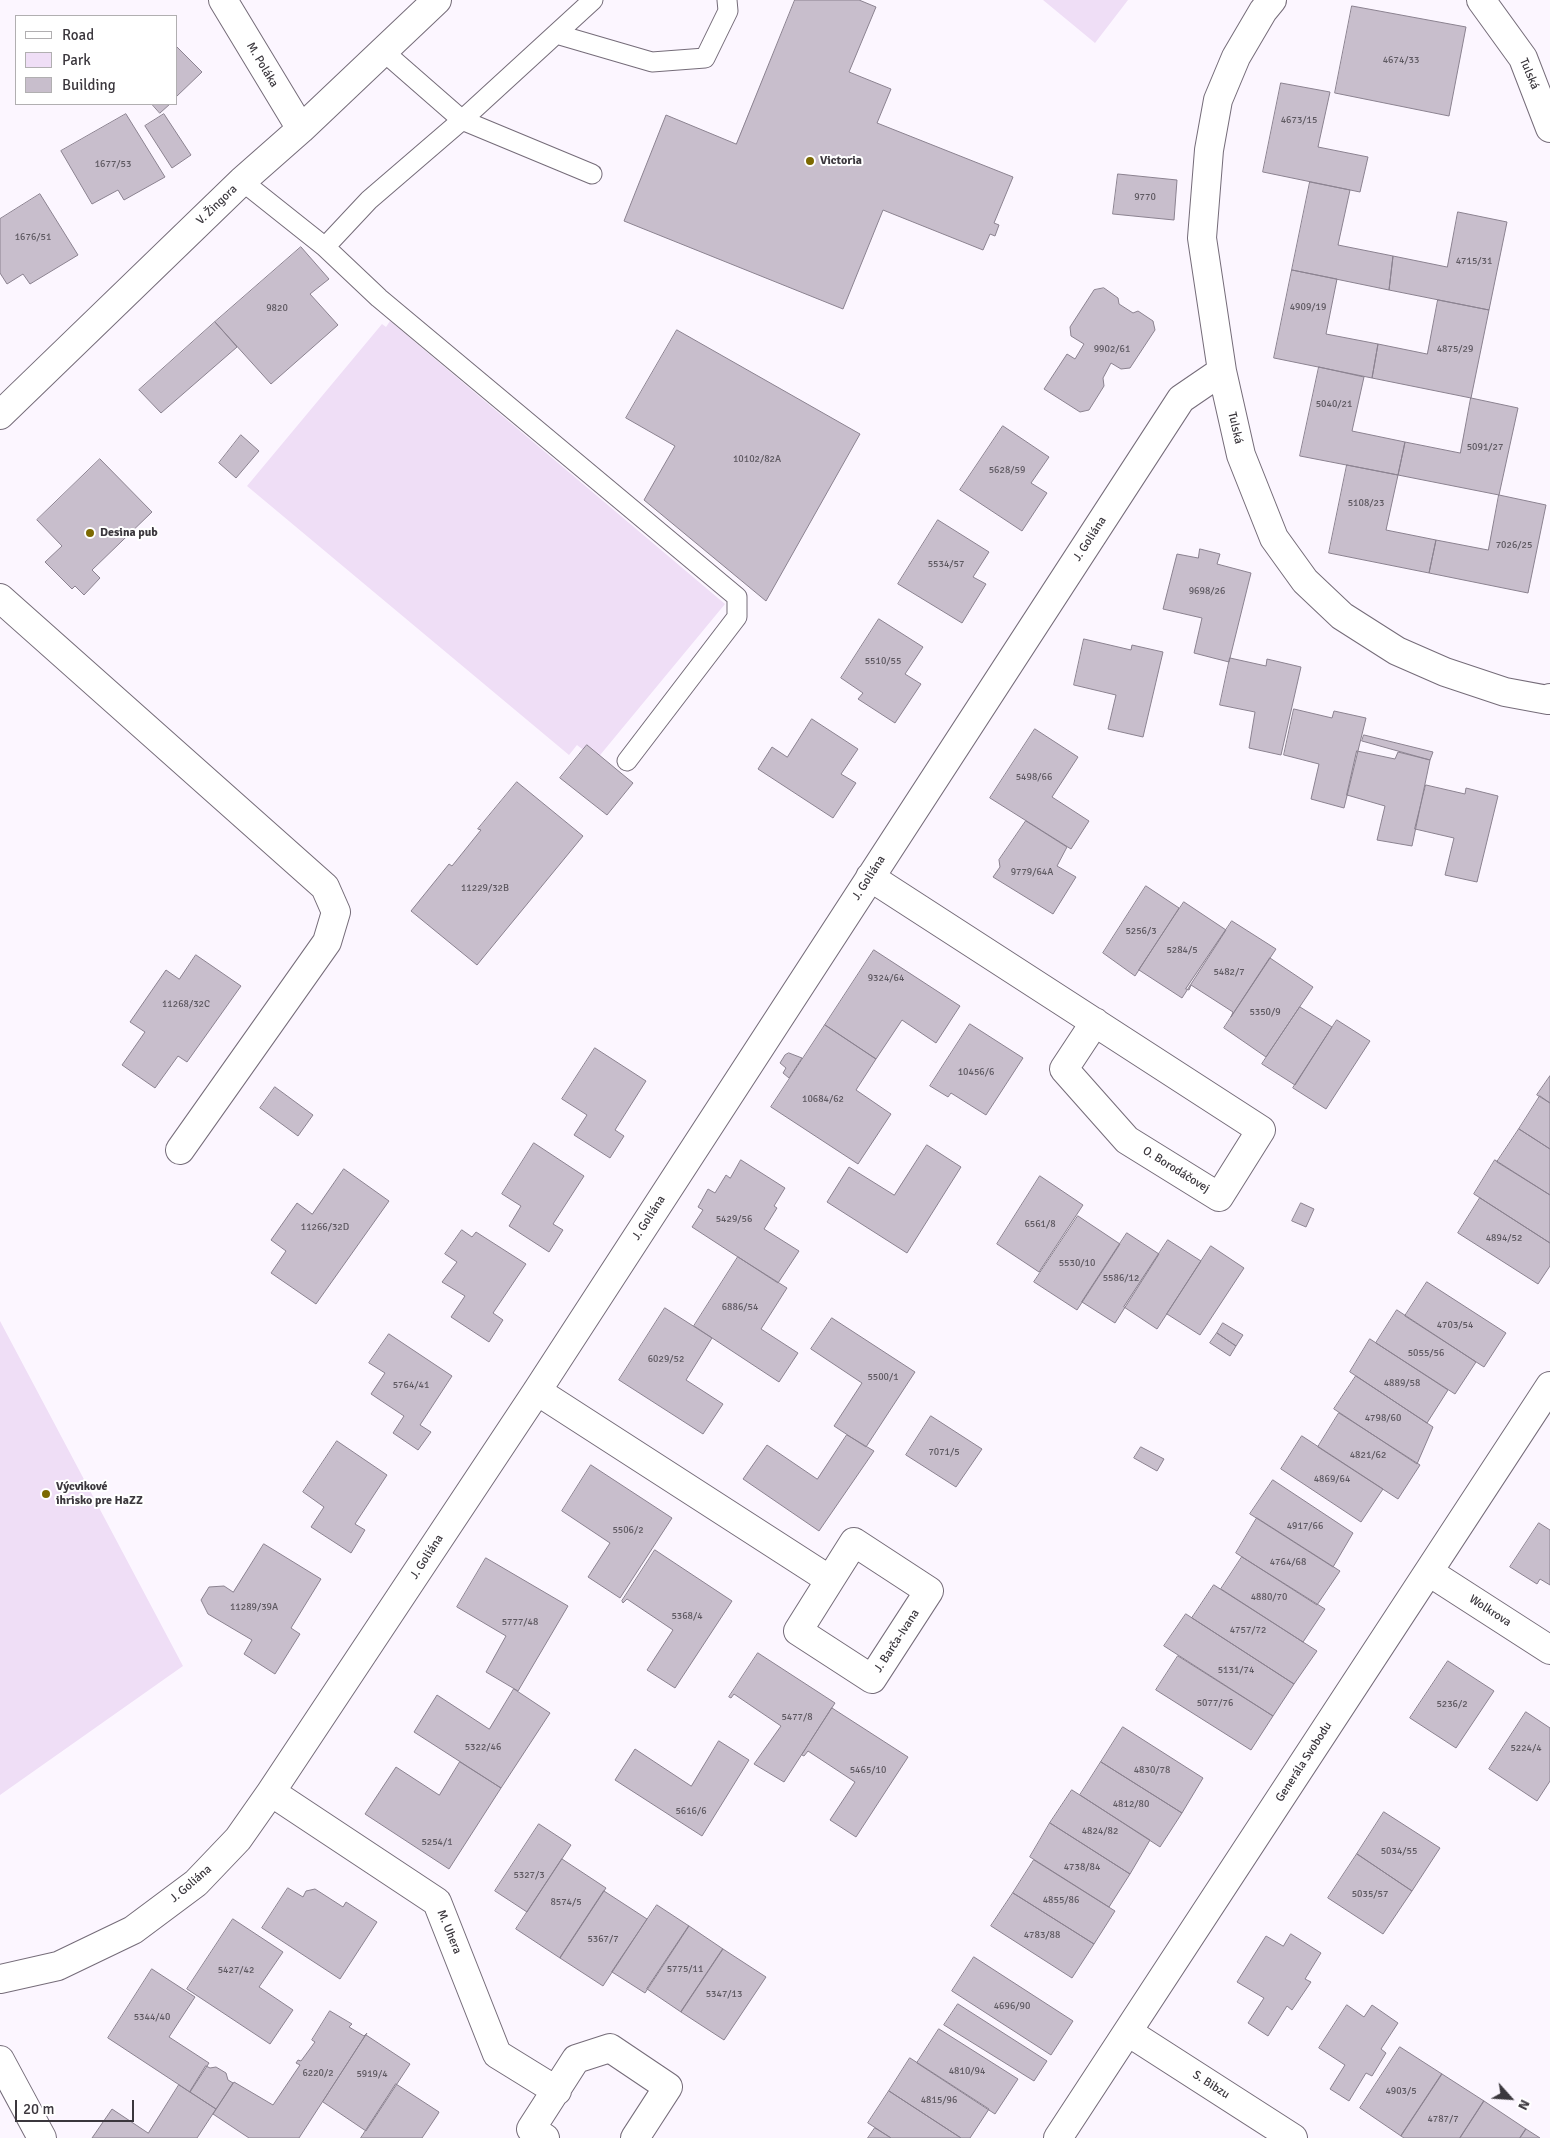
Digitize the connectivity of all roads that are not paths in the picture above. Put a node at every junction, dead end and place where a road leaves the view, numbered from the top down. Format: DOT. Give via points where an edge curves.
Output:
graph roads {
  1 [pos="222,0"];
  2 [pos="437,0"];
  3 [pos="593,0"];
  4 [pos="727,0"];
  5 [pos="1481,0"];
  6 [pos="1261,4"];
  7 [pos="556,34"];
  8 [pos="382,51"];
  9 [pos="462,120"];
  10 [pos="1550,128"];
  11 [pos="301,129"];
  12 [pos="592,174"];
  13 [pos="242,181"];
  14 [pos="325,247"];
  15 [pos="1222,371"];
  16 [pos="0,415"];
  17 [pos="0,598"];
  18 [pos="1550,698"];
  19 [pos="627,761"];
  20 [pos="870,877"];
  21 [pos="1095,1022"];
  22 [pos="180,1150"];
  23 [pos="1550,1386"];
  24 [pos="536,1391"];
  25 [pos="1429,1572"];
  26 [pos="830,1580"];
  27 [pos="1550,1650"];
  28 [pos="271,1792"];
  29 [pos="0,1979"];
  30 [pos="1128,2032"];
  31 [pos="0,2060"];
  32 [pos="557,2091"];
  33 [pos="42,2138"];
  34 [pos="545,2138"];
  35 [pos="636,2138"];
  36 [pos="1058,2138"];
  37 [pos="1293,2138"];
  1 -- 11 [label="street, M. Poláka"];
  2 -- 8 [label="street, V. Žingora"];
  3 -- 7 [label="lane"];
  4 -- 7 [label="lane" via="728,11 705,58 652,62"];
  5 -- 10 [label="street, Tulská" via="1523,58"];
  6 -- 15 [label="street, Tulská" via="1218,100 1209,150 1202,238"];
  7 -- 9 [label="lane"];
  8 -- 9 [label="lane"];
  8 -- 11 [label="street, V. Žingora"];
  9 -- 12 [label="lane"];
  9 -- 14 [label="lane" via="369,200"];
  11 -- 13 [label="street, V. Žingora"];
  13 -- 14 [label="lane"];
  13 -- 16 [label="street, V. Žingora"];
  14 -- 19 [label="lane" via="379,298 737,597 737,617"];
  15 -- 18 [label="street, Tulská" via="1241,455 1274,538 1305,581 1342,616 1397,651 1445,672 1505,692"];
  15 -- 20 [label="street, J. Goliána" via="1180,399"];
  17 -- 22 [label="street" via="326,887 336,912 327,942"];
  20 -- 21 [label="street, O. Borodáčovej"];
  20 -- 24 [label="street, J. Goliána"];
  21 -- 21 [label="street, O. Borodáčovej" via="1261,1130 1220,1197 1127,1140 1064,1069"];
  23 -- 25 [label="street, Generála Svobodu"];
  24 -- 26 [label="street"];
  24 -- 28 [label="street, J. Goliána"];
  25 -- 27 [label="street, Wolkrova"];
  25 -- 30 [label="street, Generála Svobodu"];
  26 -- 26 [label="street, J. Barča-Ivana" via="854,1542 929,1591 872,1679 798,1631"];
  28 -- 29 [label="street, J. Goliána" via="238,1839 196,1883 133,1930 58,1966"];
  28 -- 32 [label="street, M. Uhera" via="437,1902 497,2054"];
  30 -- 36 [label="street, Generála Svobodu"];
  30 -- 37 [label="street, S. Bibzu"];
  31 -- 33 [label="street"];
  32 -- 34 [label="street" via="531,2129"];
  32 -- 35 [label="street" via="576,2059 610,2048 668,2087"];
}
